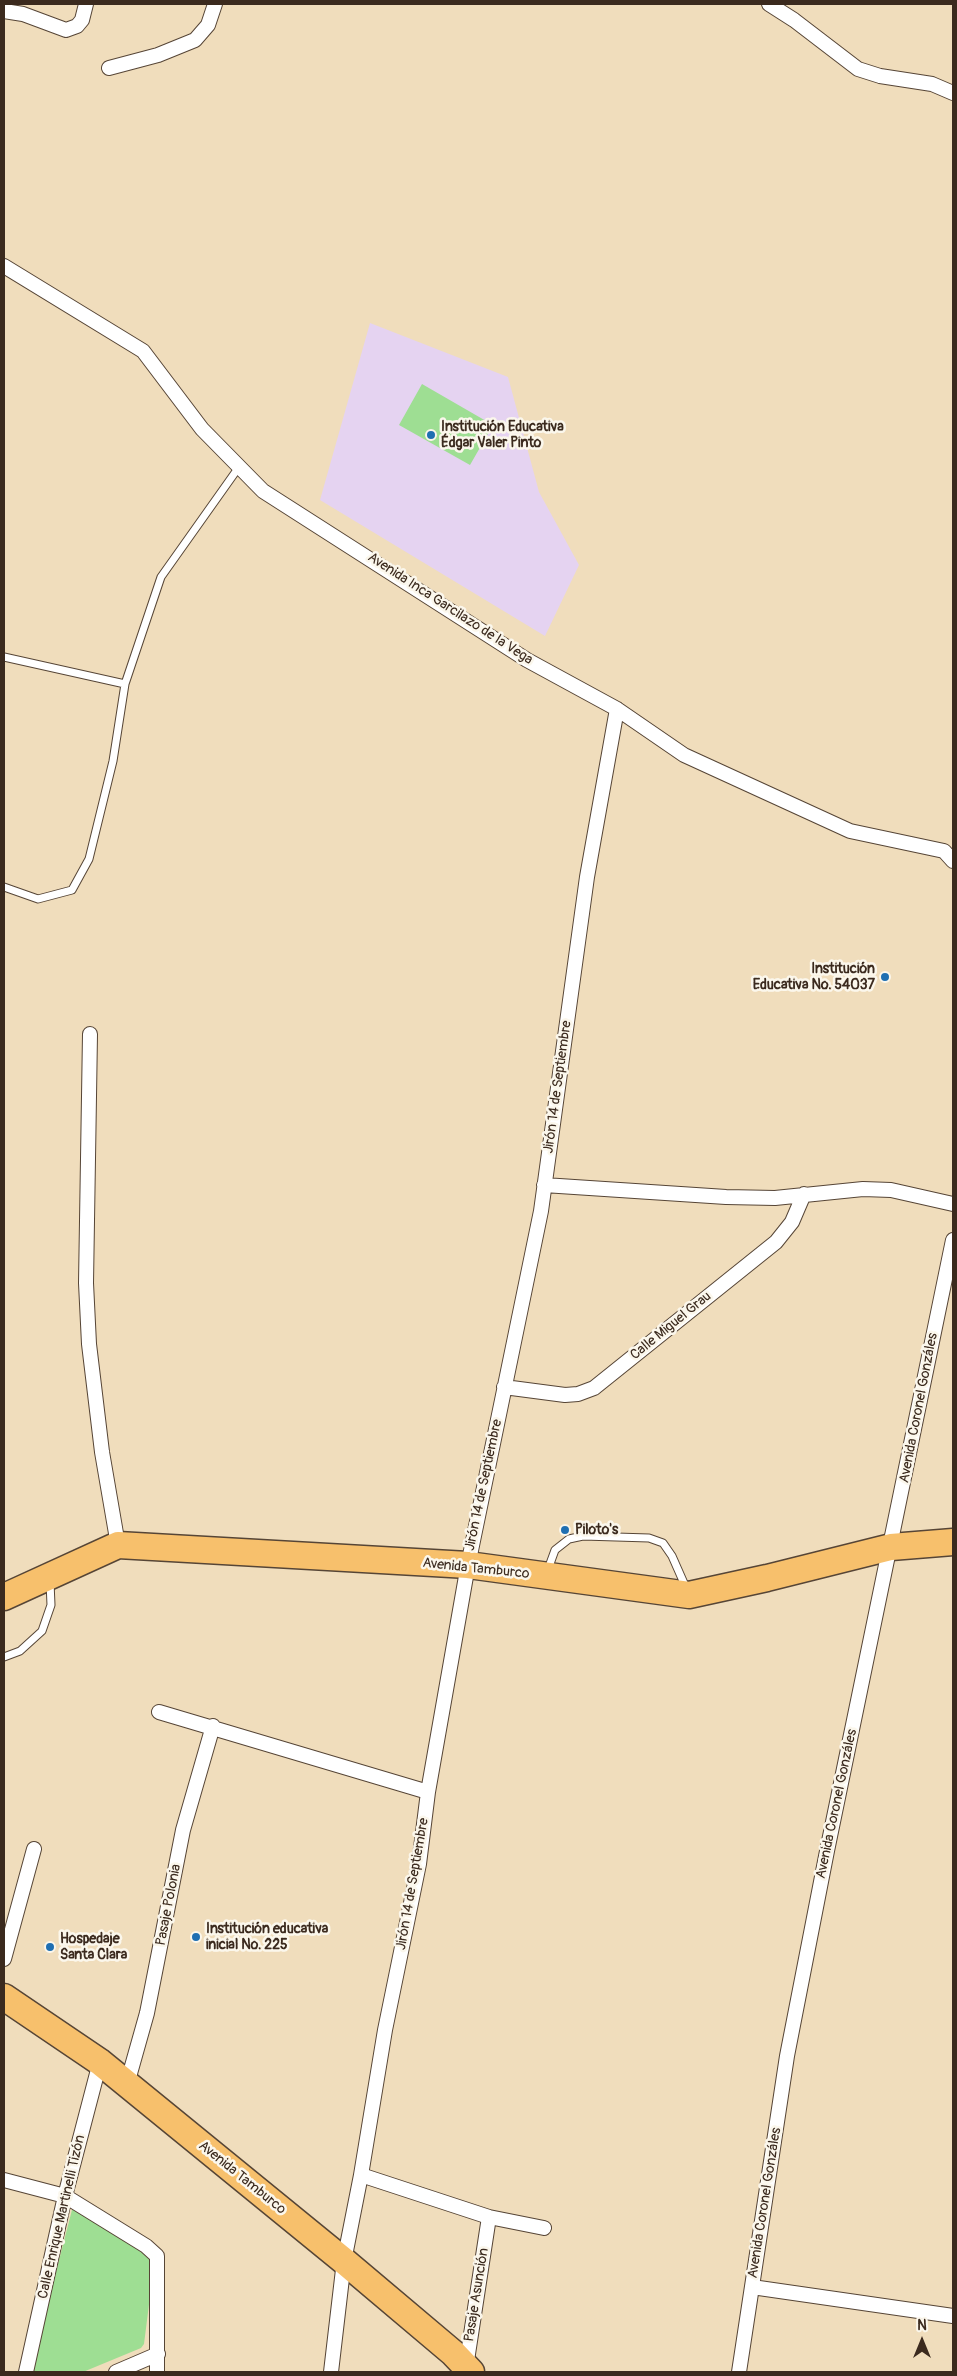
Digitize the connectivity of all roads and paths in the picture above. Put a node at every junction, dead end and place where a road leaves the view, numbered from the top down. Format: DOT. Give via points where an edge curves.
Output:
graph roads {
  1 [pos="86,4"];
  2 [pos="215,4"];
  3 [pos="769,4"];
  4 [pos="4,11"];
  5 [pos="109,68"];
  6 [pos="953,93"];
  7 [pos="4,266"];
  8 [pos="239,466"];
  9 [pos="4,657"];
  10 [pos="125,684"];
  11 [pos="617,708"];
  12 [pos="953,861"];
  13 [pos="4,887"];
  14 [pos="90,1034"];
  15 [pos="544,1185"];
  16 [pos="804,1194"];
  17 [pos="953,1204"];
  18 [pos="953,1240"];
  19 [pos="504,1387"];
  20 [pos="953,1542"];
  21 [pos="118,1545"];
  22 [pos="891,1547"];
  23 [pos="468,1565"];
  24 [pos="50,1576"];
  25 [pos="545,1576"];
  26 [pos="689,1595"];
  27 [pos="4,1597"];
  28 [pos="4,1657"];
  29 [pos="159,1712"];
  30 [pos="213,1726"];
  31 [pos="428,1792"];
  32 [pos="34,1849"];
  33 [pos="4,1959"];
  34 [pos="4,1997"];
  35 [pos="100,2062"];
  36 [pos="127,2084"];
  37 [pos="361,2175"];
  38 [pos="4,2180"];
  39 [pos="65,2196"];
  40 [pos="489,2218"];
  41 [pos="544,2228"];
  42 [pos="344,2261"];
  43 [pos="752,2287"];
  44 [pos="953,2316"];
  45 [pos="158,2354"];
  46 [pos="468,2371"];
  47 [pos="26,2372"];
  48 [pos="116,2372"];
  49 [pos="157,2372"];
  50 [pos="331,2372"];
  51 [pos="739,2372"];
  1 -- 4 [label="street" via="82,20 66,30 23,14"];
  2 -- 5 [label="street" via="208,25 195,40 158,55"];
  3 -- 6 [label="street" via="858,69 932,84"];
  7 -- 8 [label="street, Avenida Inca Garcilazo de la Vega" via="143,351 202,429"];
  8 -- 10 [label="lane" via="161,577"];
  8 -- 11 [label="street, Avenida Inca Garcilazo de la Vega" via="263,491 528,660"];
  9 -- 10 [label="lane"];
  10 -- 13 [label="lane" via="113,761 89,859 72,890 38,899"];
  11 -- 12 [label="street, Avenida Inca Garcilazo de la Vega" via="684,755 850,831 944,851"];
  11 -- 15 [label="street, Jirón 14 de Septiembre" via="587,877"];
  14 -- 21 [label="street" via="86,1283 102,1452"];
  15 -- 16 [label="street" via="726,1197 775,1198"];
  15 -- 19 [label="street, Jirón 14 de Septiembre"];
  16 -- 17 [label="street" via="891,1190"];
  16 -- 19 [label="street, Calle Miguel Grau" via="792,1222 776,1242 594,1388 564,1395"];
  18 -- 22 [label="street, Avenida Coronel Gonzáles"];
  19 -- 23 [label="street, Jirón 14 de Septiembre"];
  20 -- 22 [label="highway, Avenida Tamburco"];
  21 -- 23 [label="highway, Avenida Tamburco"];
  21 -- 24 [label="highway, Avenida Tamburco"];
  22 -- 26 [label="highway, Avenida Tamburco"];
  22 -- 43 [label="street, Avenida Coronel Gonzáles" via="787,2056"];
  23 -- 25 [label="highway, Avenida Tamburco"];
  23 -- 31 [label="street, Jirón 14 de Septiembre"];
  24 -- 27 [label="highway, Avenida Tamburco"];
  24 -- 28 [label="lane" via="51,1605 42,1631 20,1651"];
  25 -- 26 [label="highway, Avenida Tamburco"];
  25 -- 26 [label="lane" via="555,1550 569,1539 583,1536 649,1538 663,1542"];
  29 -- 30 [label="street"];
  30 -- 31 [label="street"];
  30 -- 36 [label="street, Pasaje Polonia" via="183,1830 147,2013"];
  31 -- 37 [label="street, Jirón 14 de Septiembre" via="419,1864 385,2030"];
  32 -- 33 [label="street"];
  34 -- 35 [label="highway, Avenida Tamburco"];
  35 -- 36 [label="highway, Avenida Tamburco"];
  35 -- 39 [label="street, Calle Enrique Martinelli Tizón"];
  36 -- 42 [label="highway, Avenida Tamburco"];
  37 -- 40 [label="street"];
  37 -- 42 [label="street, Jirón 14 de Septiembre"];
  38 -- 39 [label="street"];
  39 -- 45 [label="street" via="157,2256"];
  39 -- 47 [label="street, Calle Enrique Martinelli Tizón"];
  40 -- 41 [label="street"];
  40 -- 46 [label="street, Pasaje Asunción"];
  42 -- 46 [label="highway, Avenida Tamburco" via="453,2352"];
  42 -- 50 [label="street, Jirón 14 de Septiembre"];
  43 -- 44 [label="street"];
  43 -- 51 [label="street, Avenida Coronel Gonzáles"];
  45 -- 48 [label="street"];
  45 -- 49 [label="street"];
}
